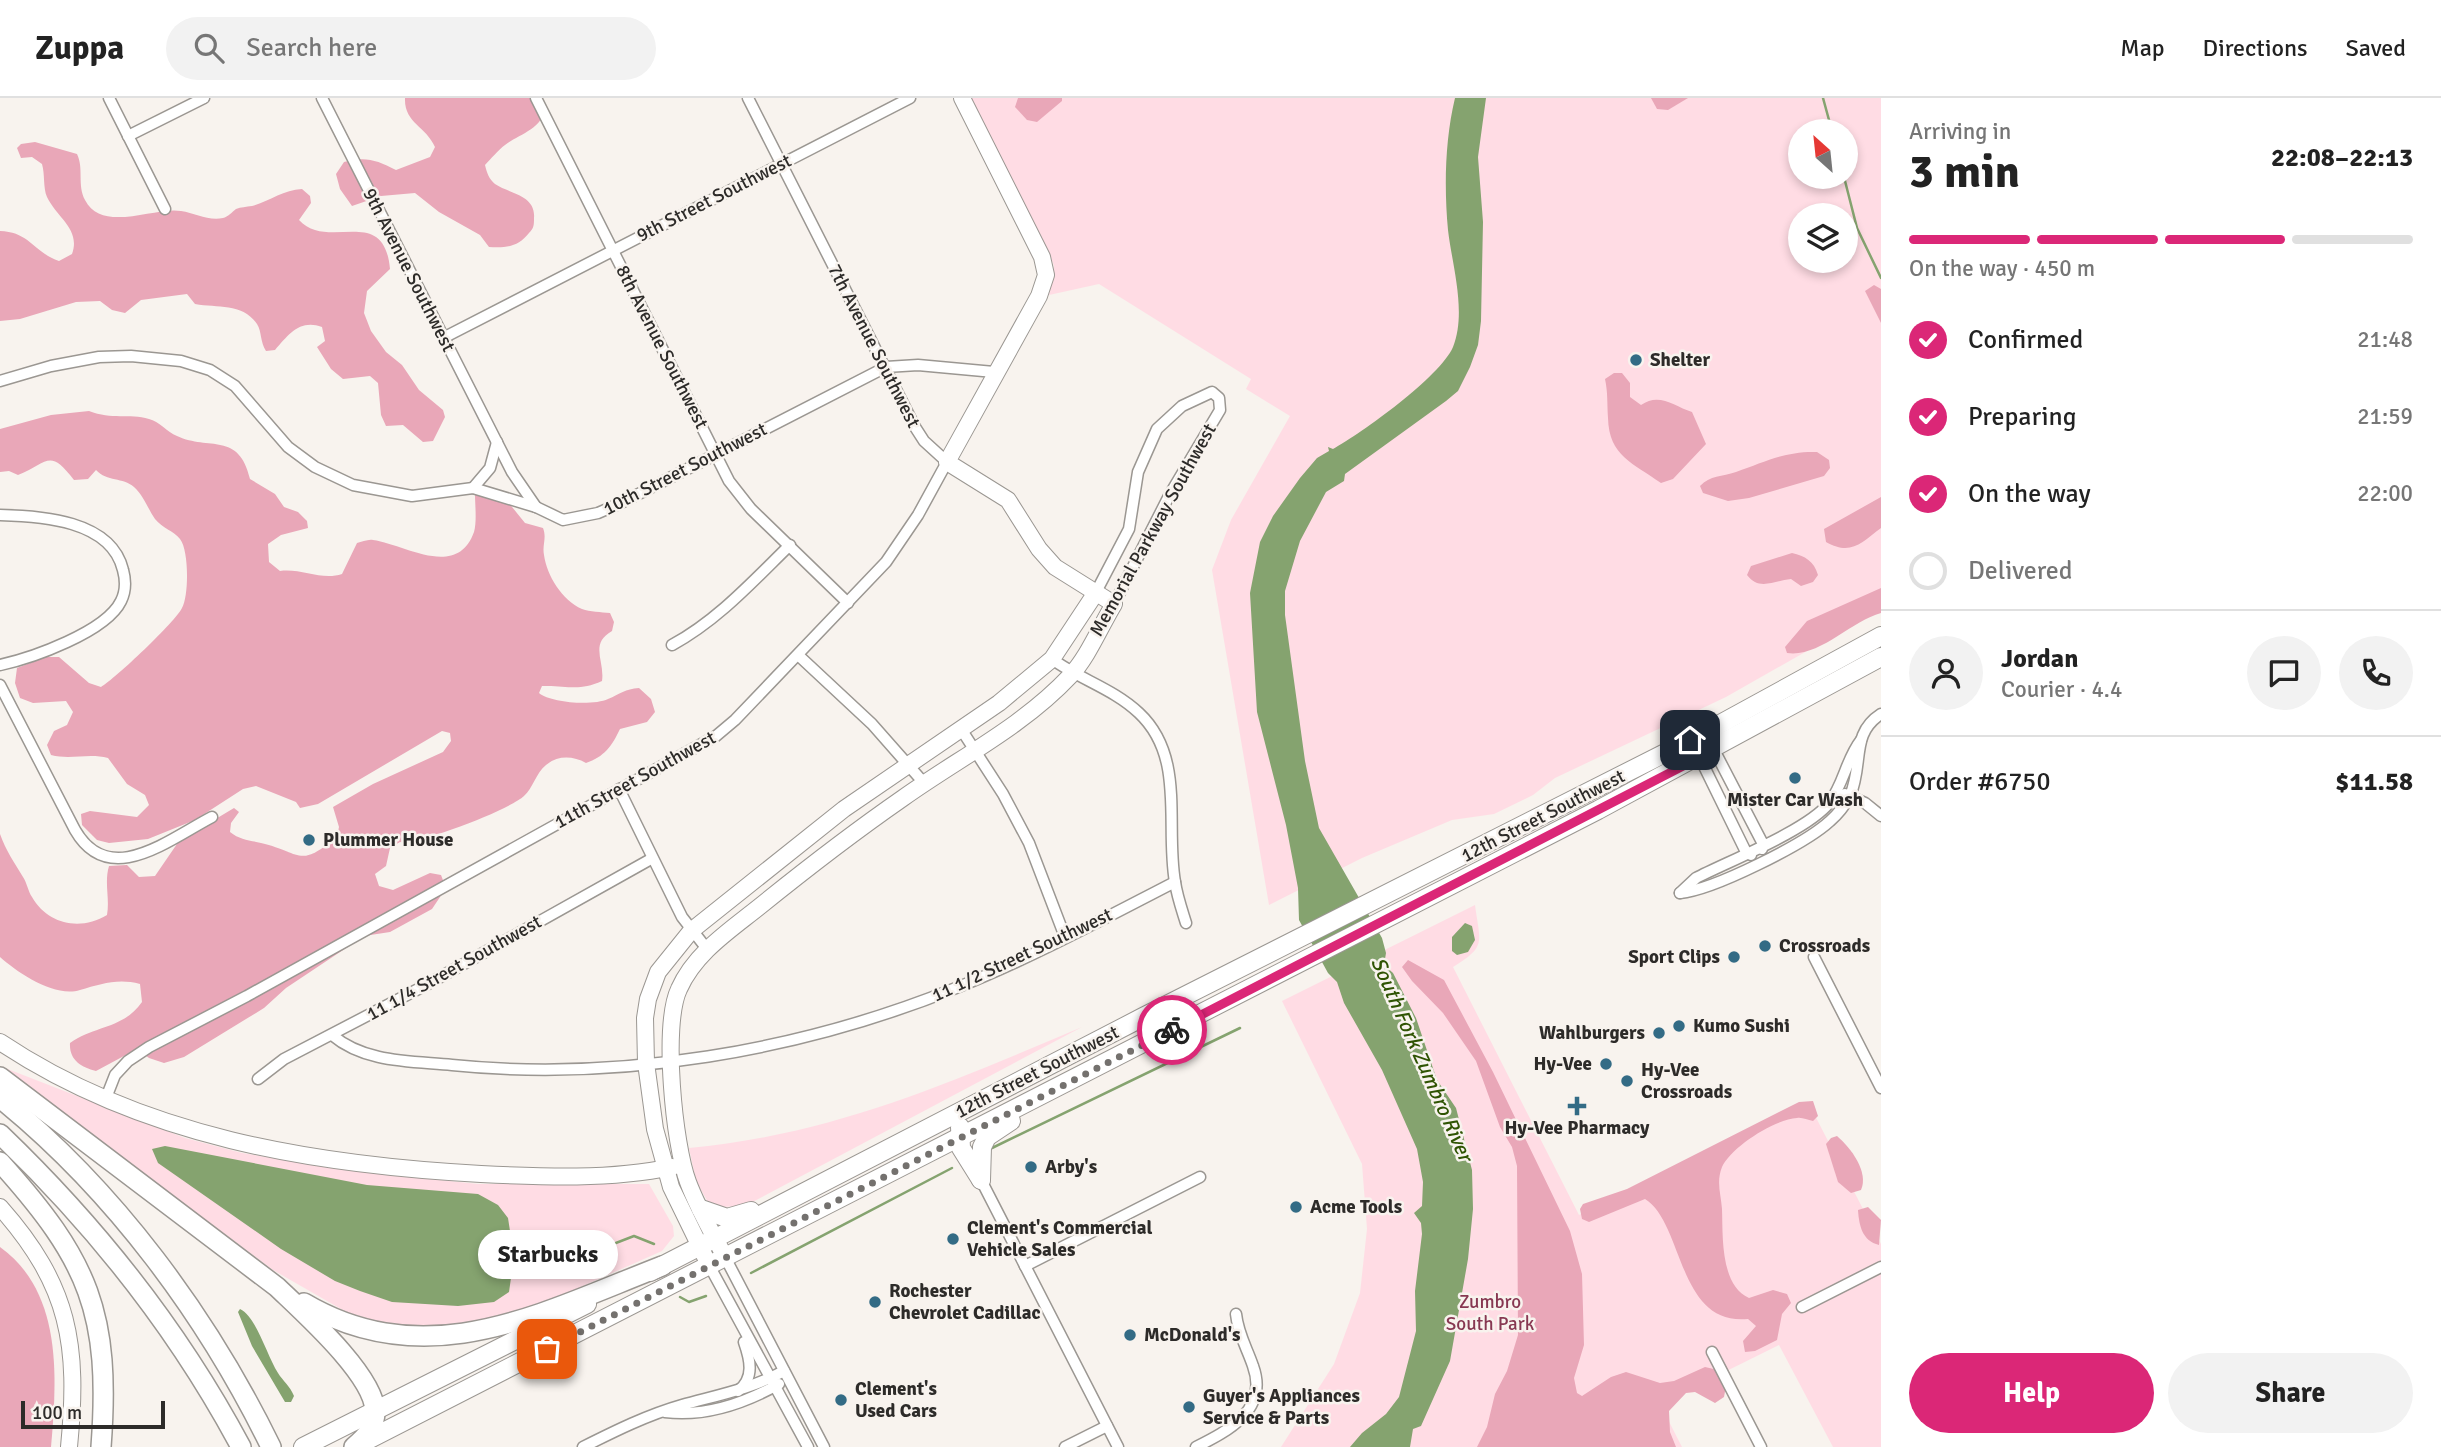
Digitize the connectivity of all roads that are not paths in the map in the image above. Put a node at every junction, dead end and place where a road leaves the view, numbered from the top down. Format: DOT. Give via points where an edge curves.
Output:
graph roads {
  1 [pos="109,98"];
  2 [pos="204,98"];
  3 [pos="322,98"];
  4 [pos="537,98"];
  5 [pos="748,98"];
  6 [pos="910,98"];
  7 [pos="962,98"];
  8 [pos="128,136"];
  9 [pos="782,163"];
  10 [pos="165,209"];
  11 [pos="614,250"];
  12 [pos="443,338"];
  13 [pos="886,368"];
  14 [pos="994,372"];
  15 [pos="0,381"];
  16 [pos="497,442"];
  17 [pos="716,454"];
  18 [pos="947,462"];
  19 [pos="473,488"];
  20 [pos="537,507"];
  21 [pos="0,515"];
  22 [pos="790,545"];
  23 [pos="1095,594"];
  24 [pos="848,603"];
  25 [pos="1114,604"];
  26 [pos="1881,636"];
  27 [pos="672,645"];
  28 [pos="798,655"];
  29 [pos="1881,657"];
  30 [pos="1052,659"];
  31 [pos="0,665"];
  32 [pos="1072,674"];
  33 [pos="0,685"];
  34 [pos="1881,714"];
  35 [pos="961,729"];
  36 [pos="1698,736"];
  37 [pos="1861,740"];
  38 [pos="975,752"];
  39 [pos="1707,753"];
  40 [pos="909,763"];
  41 [pos="924,783"];
  42 [pos="619,789"];
  43 [pos="1838,791"];
  44 [pos="1850,795"];
  45 [pos="1881,816"];
  46 [pos="212,817"];
  47 [pos="1763,844"];
  48 [pos="1746,852"];
  49 [pos="651,859"];
  50 [pos="1761,861"];
  51 [pos="1175,882"];
  52 [pos="1186,923"];
  53 [pos="691,931"];
  54 [pos="1065,937"];
  55 [pos="707,949"];
  56 [pos="1814,957"];
  57 [pos="332,1035"];
  58 [pos="0,1042"];
  59 [pos="670,1060"];
  60 [pos="646,1063"];
  61 [pos="0,1077"];
  62 [pos="258,1079"];
  63 [pos="1020,1080"];
  64 [pos="1069,1082"];
  65 [pos="1881,1088"];
  66 [pos="0,1098"];
  67 [pos="106,1098"];
  68 [pos="0,1134"];
  69 [pos="958,1136"];
  70 [pos="0,1162"];
  71 [pos="968,1162"];
  72 [pos="905,1164"];
  73 [pos="683,1165"];
  74 [pos="664,1169"];
  75 [pos="1200,1177"];
  76 [pos="981,1180"];
  77 [pos="0,1207"];
  78 [pos="774,1208"];
  79 [pos="701,1209"];
  80 [pos="708,1242"];
  81 [pos="718,1263"];
  82 [pos="663,1266"];
  83 [pos="1025,1266"];
  84 [pos="1880,1268"];
  85 [pos="277,1287"];
  86 [pos="1802,1307"];
  87 [pos="734,1313"];
  88 [pos="1236,1314"];
  89 [pos="1712,1352"];
  90 [pos="786,1375"];
  91 [pos="773,1382"];
  92 [pos="736,1392"];
  93 [pos="375,1410"];
  94 [pos="662,1412"];
  95 [pos="1107,1426"];
  96 [pos="305,1446"];
  97 [pos="69,1447"];
  98 [pos="101,1447"];
  99 [pos="238,1447"];
  100 [pos="271,1447"];
  101 [pos="355,1447"];
  102 [pos="583,1447"];
  103 [pos="808,1447"];
  104 [pos="824,1447"];
  105 [pos="1065,1447"];
  106 [pos="1118,1447"];
  107 [pos="1196,1447"];
  108 [pos="1761,1447"];
  1 -- 8 [label="street"];
  2 -- 8 [label="street"];
  3 -- 12 [label="street, 9th Avenue Southwest"];
  4 -- 11 [label="street, 8th Avenue Southwest"];
  5 -- 9 [label="street, 7th Avenue Southwest"];
  6 -- 9 [label="street, 9th Street Southwest"];
  7 -- 14 [label="street, 11th Street Southwest" via="1036,243 1046,275 1039,296"];
  8 -- 10 [label="street"];
  9 -- 11 [label="street, 9th Street Southwest"];
  9 -- 13 [label="street, 7th Avenue Southwest"];
  11 -- 12 [label="street, 9th Street Southwest"];
  11 -- 17 [label="street, 8th Avenue Southwest"];
  12 -- 16 [label="street, 9th Avenue Southwest"];
  13 -- 14 [label="street, 10th Street Southwest" via="918,365"];
  13 -- 17 [label="street, 10th Street Southwest"];
  13 -- 18 [label="street, 7th Avenue Southwest" via="924,441"];
  14 -- 18 [label="street, 11th Street Southwest"];
  15 -- 19 [label="street, 10th Street Southwest" via="99,358 181,361 210,370 235,386 288,447 338,479 371,491 412,496"];
  16 -- 19 [label="street" via="490,468"];
  16 -- 20 [label="street, 9th Avenue Southwest"];
  17 -- 20 [label="street, 10th Street Southwest" via="598,513 562,520"];
  17 -- 22 [label="street, 8th Avenue Southwest" via="741,498"];
  18 -- 23 [label="street, 7th Avenue Southwest" via="1008,500 1045,557"];
  18 -- 24 [label="street, 11th Street Southwest" via="902,540"];
  19 -- 20 [label="street, 10th Street Southwest"];
  21 -- 31 [label="street" via="54,519 98,536 121,561 125,583 121,601 105,620 32,656"];
  22 -- 24 [label="street, 8th Avenue Southwest"];
  22 -- 27 [label="street" via="707,624"];
  23 -- 25 [label="street, 7th Avenue Southwest"];
  23 -- 25 [label="street, Memorial Parkway Southwest" via="1129,528 1138,472 1157,429 1182,406 1212,392 1219,398 1220,410"];
  23 -- 30 [label="street, Memorial Parkway Southwest"];
  24 -- 28 [label="street, 11th Street Southwest"];
  25 -- 32 [label="street, Memorial Parkway Southwest"];
  26 -- 36 [label="main road, 12th Street Southwest"];
  28 -- 40 [label="street"];
  28 -- 42 [label="street, 11th Street Southwest" via="723,730"];
  29 -- 39 [label="main road, 12th Street Southwest"];
  30 -- 32 [label="street"];
  30 -- 35 [label="street, Memorial Parkway Southwest"];
  32 -- 38 [label="street, Memorial Parkway Southwest"];
  32 -- 51 [label="street" via="1138,712 1161,746 1170,773"];
  33 -- 46 [label="street" via="90,851 109,860 134,857"];
  34 -- 37 [label="street" via="1865,727"];
  35 -- 38 [label="street"];
  35 -- 40 [label="street, Memorial Parkway Southwest"];
  36 -- 39 [label="street"];
  36 -- 39 [label="street"];
  36 -- 63 [label="main road, 12th Street Southwest"];
  37 -- 43 [label="street" via="1849,757"];
  37 -- 44 [label="street"];
  38 -- 41 [label="street, Memorial Parkway Southwest"];
  38 -- 54 [label="street" via="1029,843"];
  39 -- 47 [label="street"];
  39 -- 48 [label="street"];
  39 -- 64 [label="main road, 12th Street Southwest"];
  40 -- 41 [label="street"];
  40 -- 53 [label="street, Memorial Parkway Southwest"];
  41 -- 55 [label="street, Memorial Parkway Southwest"];
  42 -- 49 [label="street"];
  42 -- 67 [label="street, 11th Street Southwest" via="149,1047 116,1075"];
  43 -- 44 [label="street"];
  43 -- 47 [label="street" via="1816,815"];
  44 -- 45 [label="street"];
  44 -- 50 [label="street" via="1826,825"];
  47 -- 48 [label="street"];
  47 -- 50 [label="street"];
  48 -- 50 [label="street"];
  48 -- 50 [label="street" via="1696,878 1680,894 1704,889"];
  49 -- 53 [label="street"];
  49 -- 57 [label="street, 11 1/4 Street Southwest"];
  51 -- 52 [label="street"];
  51 -- 54 [label="street, 11 1/2 Street Southwest"];
  53 -- 55 [label="street"];
  53 -- 60 [label="street, Memorial Parkway Southwest" via="652,986 645,1018"];
  54 -- 59 [label="street, 11 1/2 Street Southwest" via="954,989 878,1016 805,1036"];
  55 -- 59 [label="street, Memorial Parkway Southwest" via="687,974 673,1005"];
  56 -- 65 [label="street"];
  57 -- 60 [label="street, 11 1/2 Street Southwest" via="366,1054 468,1067"];
  57 -- 62 [label="street, 11 1/4 Street Southwest" via="284,1059"];
  58 -- 67 [label="street" via="53,1076"];
  59 -- 60 [label="street, 11 1/2 Street Southwest"];
  59 -- 73 [label="street, Memorial Parkway Southwest"];
  60 -- 74 [label="street, Memorial Parkway Southwest"];
  61 -- 85 [label="highway"];
  63 -- 69 [label="main road" via="963,1121"];
  63 -- 78 [label="main road, 12th Street Southwest"];
  64 -- 69 [label="main road, 12th Street Southwest"];
  64 -- 76 [label="main road" via="988,1137 980,1154"];
  66 -- 100 [label="highway" via="71,1164 160,1268 204,1329"];
  67 -- 74 [label="street" via="239,1143 360,1166 559,1177"];
  68 -- 99 [label="highway" via="89,1223 131,1274 224,1416"];
  69 -- 71 [label="main road"];
  69 -- 72 [label="main road, 12th Street Southwest"];
  70 -- 98 [label="highway" via="60,1234 90,1294 105,1376"];
  71 -- 72 [label="main road" via="950,1152"];
  71 -- 76 [label="main road"];
  72 -- 81 [label="main road, 12th Street Southwest"];
  73 -- 74 [label="street"];
  73 -- 79 [label="street, Memorial Parkway Southwest"];
  74 -- 80 [label="street, Memorial Parkway Southwest"];
  75 -- 83 [label="street"];
  76 -- 83 [label="street"];
  77 -- 97 [label="street" via="41,1261 64,1309 74,1384"];
  78 -- 79 [label="main road" via="758,1207 727,1218"];
  78 -- 80 [label="main road, 12th Street Southwest"];
  79 -- 80 [label="street, Memorial Parkway Southwest"];
  80 -- 81 [label="street, Memorial Parkway Southwest"];
  80 -- 82 [label="main road, 12th Street Southwest"];
  81 -- 87 [label="street, Memorial Parkway Southwest"];
  81 -- 90 [label="street, Memorial Parkway Southwest"];
  81 -- 101 [label="main road, 12th Street Southwest"];
  82 -- 85 [label="highway" via="502,1326 440,1337 394,1336 364,1329 328,1316"];
  82 -- 93 [label="main road, 12th Street Southwest"];
  83 -- 95 [label="street"];
  84 -- 86 [label="street"];
  85 -- 93 [label="highway" via="344,1356 368,1388"];
  87 -- 91 [label="street, Memorial Parkway Southwest"];
  87 -- 92 [label="street" via="750,1358 746,1382"];
  88 -- 107 [label="street" via="1254,1368 1253,1403 1236,1424"];
  89 -- 108 [label="street"];
  90 -- 91 [label="street"];
  90 -- 104 [label="street, Memorial Parkway Southwest"];
  91 -- 92 [label="street"];
  91 -- 94 [label="street" via="760,1395 701,1412"];
  91 -- 103 [label="street, Memorial Parkway Southwest"];
  92 -- 94 [label="street"];
  93 -- 96 [label="main road, 12th Street Southwest"];
  93 -- 101 [label="highway" via="369,1433"];
  94 -- 102 [label="street"];
  95 -- 105 [label="street"];
  95 -- 106 [label="street"];
}
